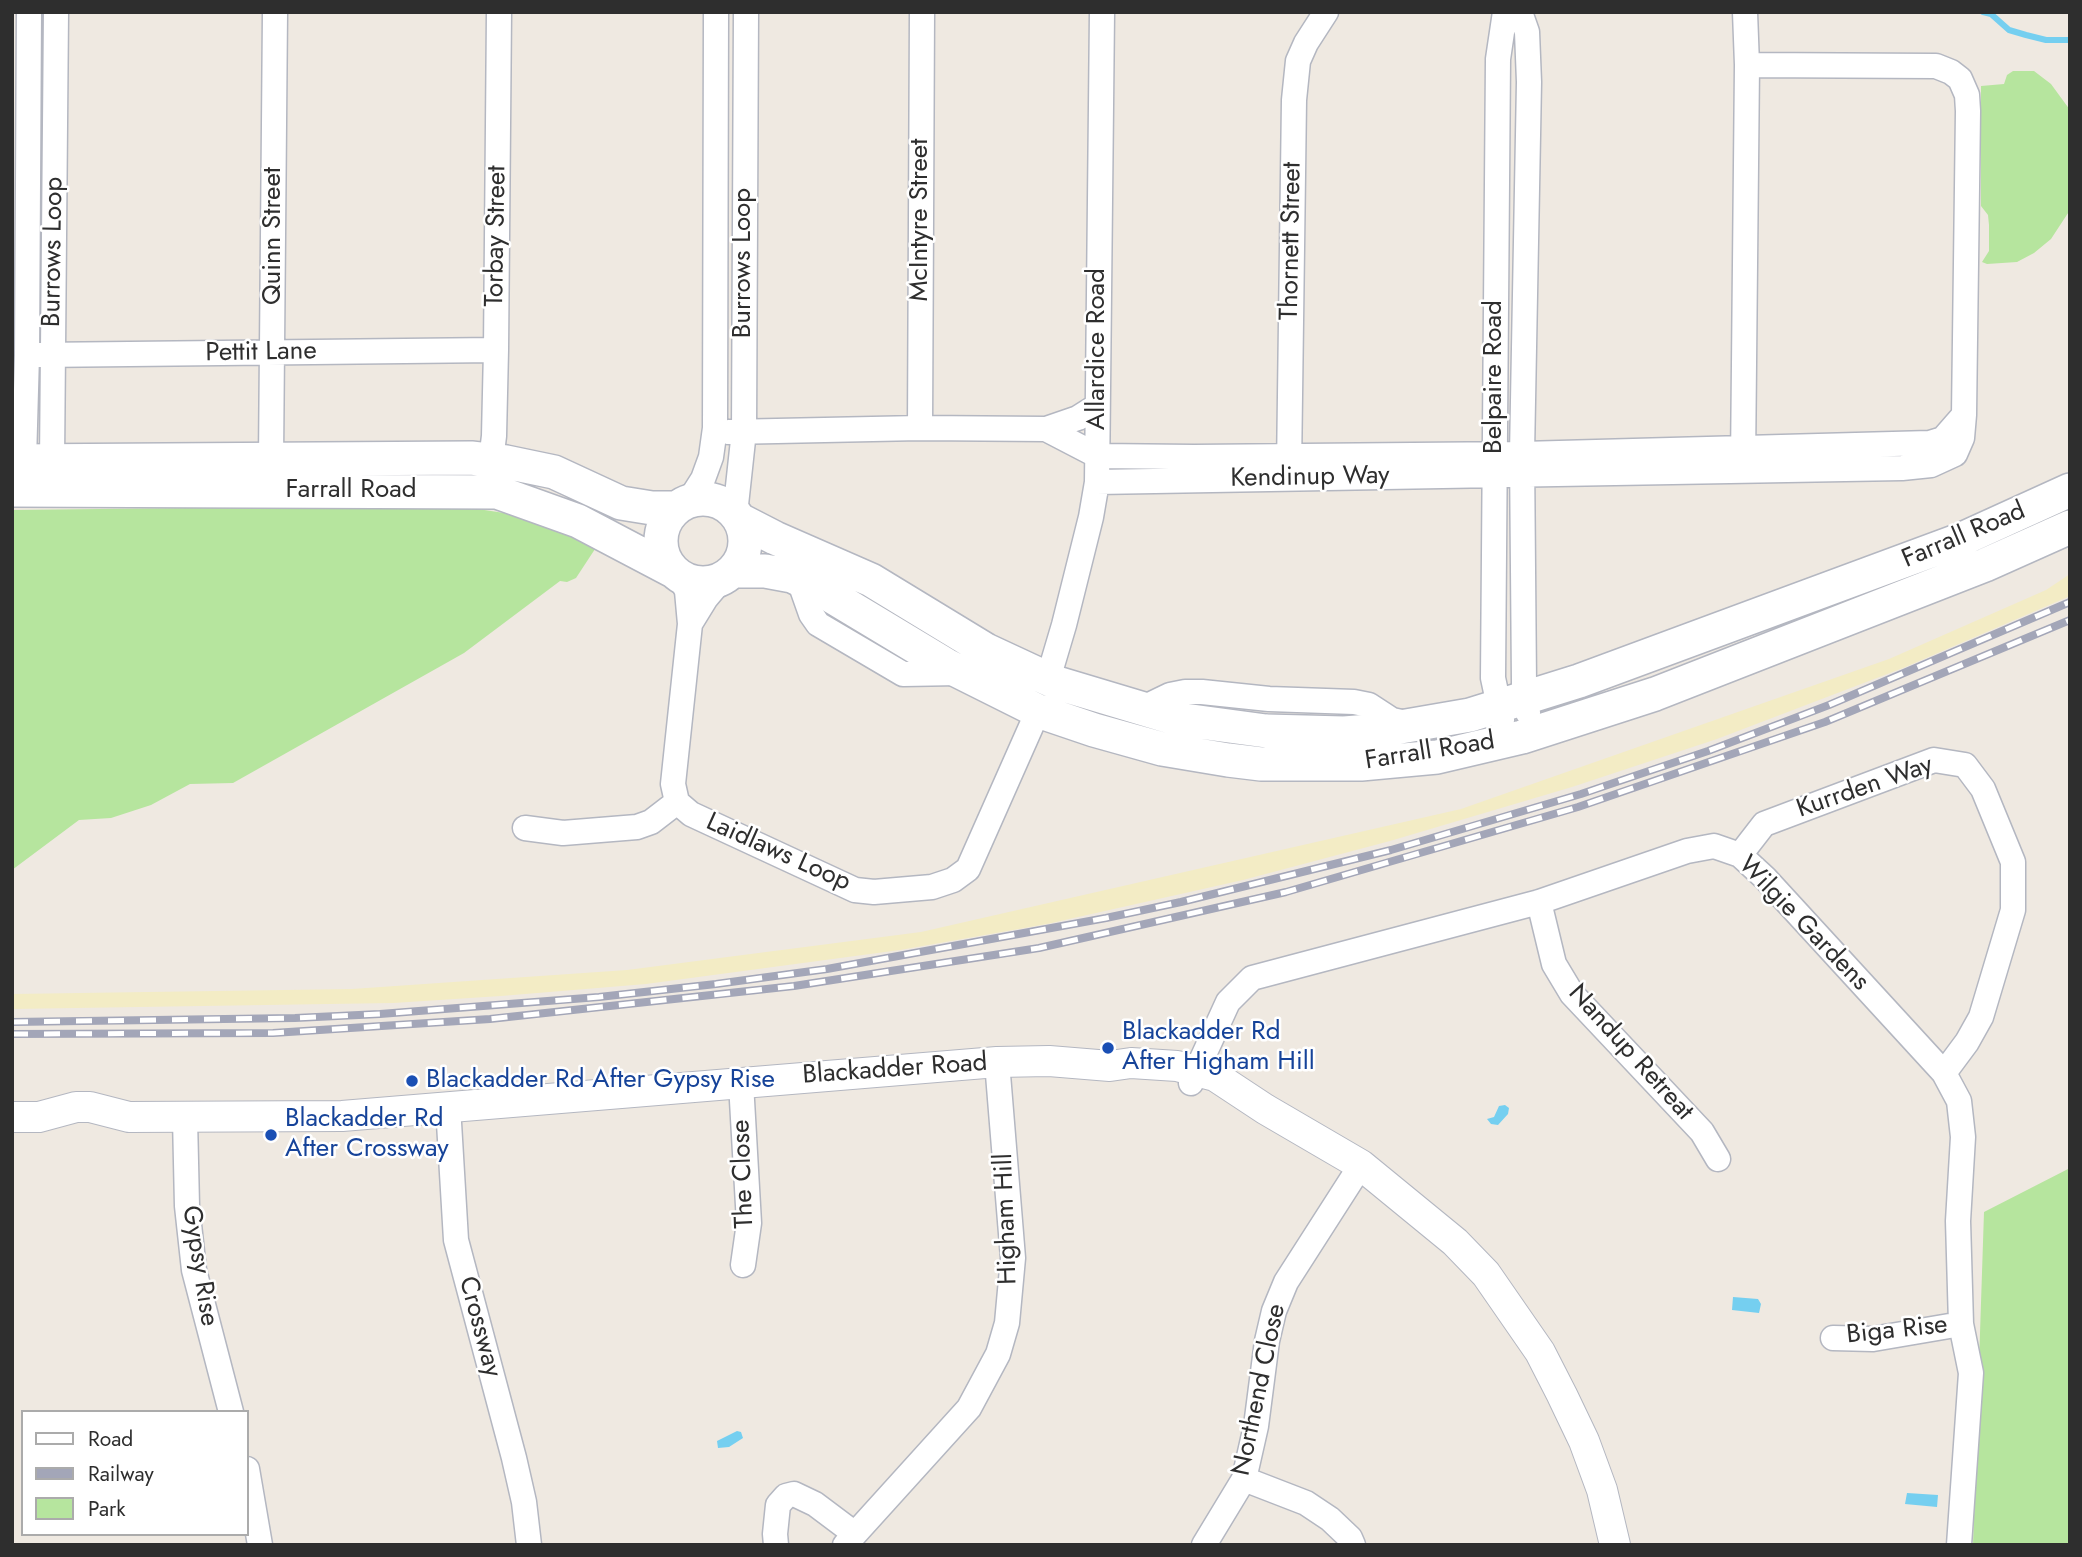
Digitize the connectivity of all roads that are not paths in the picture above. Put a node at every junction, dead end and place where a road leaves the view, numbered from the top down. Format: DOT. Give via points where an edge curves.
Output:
graph roads {
  1 [pos="29,12"];
  2 [pos="56,12"];
  3 [pos="275,12"];
  4 [pos="499,12"];
  5 [pos="716,12"];
  6 [pos="746,12"];
  7 [pos="922,12"];
  8 [pos="1102,12"];
  9 [pos="1325,12"];
  10 [pos="1505,12"];
  11 [pos="1520,12"];
  12 [pos="1745,12"];
  13 [pos="56,39"];
  14 [pos="28,40"];
  15 [pos="1747,65"];
  16 [pos="744,85"];
  17 [pos="716,86"];
  18 [pos="27,142"];
  19 [pos="55,142"];
  20 [pos="715,188"];
  21 [pos="744,188"];
  22 [pos="27,245"];
  23 [pos="54,246"];
  24 [pos="744,291"];
  25 [pos="715,292"];
  26 [pos="496,350"];
  27 [pos="273,352"];
  28 [pos="27,355"];
  29 [pos="53,355"];
  30 [pos="1097,406"];
  31 [pos="920,428"];
  32 [pos="1046,429"];
  33 [pos="744,431"];
  34 [pos="714,434"];
  35 [pos="1098,456"];
  36 [pos="1743,458"];
  37 [pos="271,459"];
  38 [pos="491,460"];
  39 [pos="1494,465"];
  40 [pos="1522,465"];
  41 [pos="1289,466"];
  42 [pos="1194,469"];
  43 [pos="30,476"];
  44 [pos="1097,482"];
  45 [pos="2070,490"];
  46 [pos="683,505"];
  47 [pos="737,517"];
  48 [pos="2070,527"];
  49 [pos="676,573"];
  50 [pos="728,575"];
  51 [pos="1888,603"];
  52 [pos="1738,622"];
  53 [pos="690,624"];
  54 [pos="1048,679"];
  55 [pos="1512,702"];
  56 [pos="1038,711"];
  57 [pos="1521,737"];
  58 [pos="677,802"];
  59 [pos="525,828"];
  60 [pos="1740,855"];
  61 [pos="1539,902"];
  62 [pos="997,1062"];
  63 [pos="1944,1073"];
  64 [pos="1193,1077"];
  65 [pos="741,1083"];
  66 [pos="448,1106"];
  67 [pos="12,1117"];
  68 [pos="185,1118"];
  69 [pos="1718,1159"];
  70 [pos="1362,1165"];
  71 [pos="743,1265"];
  72 [pos="1961,1324"];
  73 [pos="1833,1338"];
  74 [pos="230,1410"];
  75 [pos="248,1475"];
  76 [pos="1244,1479"];
  77 [pos="850,1539"];
  78 [pos="260,1545"];
  79 [pos="529,1545"];
  80 [pos="776,1545"];
  81 [pos="1204,1545"];
  82 [pos="1353,1545"];
  83 [pos="1615,1545"];
  84 [pos="1959,1545"];
  1 -- 14 [label="street, Burrows Loop"];
  2 -- 13 [label="street, Burrows Loop"];
  3 -- 27 [label="street, Quinn Street"];
  4 -- 26 [label="street, Torbay Street"];
  5 -- 17 [label="street, Burrows Loop"];
  6 -- 16 [label="street, Burrows Loop"];
  7 -- 31 [label="street, McIntyre Street"];
  8 -- 30 [label="street, Allardice Road"];
  9 -- 41 [label="street, Thornett Street" via="1298,61 1294,100"];
  10 -- 39 [label="street, Belpaire Road" via="1498,59"];
  11 -- 40 [label="street, Belpaire Road" via="1527,32 1529,82"];
  12 -- 15 [label="street"];
  13 -- 14 [label="street"];
  13 -- 19 [label="street, Burrows Loop"];
  14 -- 18 [label="street, Burrows Loop"];
  15 -- 36 [label="street"];
  15 -- 36 [label="street, Kendinup Way" via="1936,66 1959,79 1967,94 1968,111 1964,415 1955,453 1931,465 1902,468"];
  16 -- 17 [label="street"];
  16 -- 21 [label="street, Burrows Loop"];
  17 -- 20 [label="street, Burrows Loop"];
  18 -- 19 [label="street"];
  18 -- 22 [label="street, Burrows Loop"];
  19 -- 23 [label="street, Burrows Loop"];
  20 -- 21 [label="street"];
  20 -- 25 [label="street, Burrows Loop"];
  21 -- 24 [label="street, Burrows Loop"];
  22 -- 23 [label="street"];
  22 -- 28 [label="street, Burrows Loop"];
  23 -- 29 [label="street, Burrows Loop"];
  24 -- 25 [label="street"];
  24 -- 33 [label="street, Burrows Loop"];
  25 -- 34 [label="street, Burrows Loop"];
  26 -- 27 [label="street, Pettit Lane"];
  26 -- 38 [label="street, Torbay Street"];
  27 -- 29 [label="street, Pettit Lane"];
  27 -- 37 [label="street, Quinn Street"];
  28 -- 29 [label="street, Pettit Lane"];
  28 -- 43 [label="street, Burrows Loop"];
  29 -- 43 [label="street, Burrows Loop"];
  30 -- 32 [label="street"];
  30 -- 35 [label="street, Allardice Road"];
  31 -- 32 [label="street"];
  31 -- 33 [label="street"];
  32 -- 35 [label="street"];
  33 -- 34 [label="street"];
  33 -- 47 [label="street, Burrows Loop"];
  34 -- 46 [label="street, Burrows Loop" via="707,468"];
  35 -- 42 [label="street, Kendinup Way"];
  35 -- 44 [label="street, Allardice Road"];
  36 -- 40 [label="street, Kendinup Way"];
  37 -- 38 [label="main road, Farrall Road"];
  37 -- 43 [label="main road, Farrall Road"];
  38 -- 46 [label="main road, Farrall Road" via="554,471 621,503 652,508"];
  39 -- 40 [label="street, Kendinup Way"];
  39 -- 41 [label="street, Kendinup Way"];
  39 -- 55 [label="street, Belpaire Road" via="1493,678"];
  40 -- 55 [label="street, Belpaire Road"];
  41 -- 42 [label="street, Kendinup Way"];
  42 -- 44 [label="street, Kendinup Way"];
  43 -- 49 [label="main road, Farrall Road" via="497,492 578,521"];
  44 -- 54 [label="street, Allardice Road"];
  45 -- 52 [label="main road, Farrall Road" via="1959,540"];
  46 -- 47 [label="main road" via="704,499 718,501"];
  46 -- 49 [label="main road" via="667,519 662,533 665,559"];
  47 -- 50 [label="main road" via="745,533 745,547"];
  47 -- 54 [label="main road, Farrall Road" via="872,580 986,650"];
  48 -- 51 [label="main road, Farrall Road"];
  49 -- 50 [label="main road" via="696,583"];
  49 -- 53 [label="street, Laidlaws Loop" via="687,591"];
  50 -- 53 [label="street, Laidlaws Loop"];
  50 -- 56 [label="main road, Farrall Road" via="765,571 799,580"];
  51 -- 52 [label="main road, Farrall Road" via="1884,589 1870,587 1776,621"];
  51 -- 57 [label="main road, Farrall Road" via="1655,694"];
  52 -- 55 [label="main road, Farrall Road"];
  53 -- 58 [label="street, Laidlaws Loop" via="673,784"];
  54 -- 55 [label="main road, Farrall Road" via="1177,719 1266,731 1344,733 1470,715"];
  55 -- 57 [label="street, Belpaire Road"];
  56 -- 57 [label="main road, Farrall Road" via="1162,750 1261,764 1361,764 1437,757"];
  56 -- 58 [label="street, Laidlaws Loop" via="968,869 932,887 855,890 691,814"];
  58 -- 59 [label="street" via="637,827 563,833"];
  60 -- 61 [label="street, Wilgie Gardens" via="1714,846 1686,851"];
  60 -- 63 [label="street, Wilgie Gardens"];
  60 -- 63 [label="street, Kurrden Way" via="1764,824 1934,760 1965,765 1983,789 2013,862 2013,910 1981,1017"];
  61 -- 64 [label="street, Wilgie Gardens" via="1252,978 1228,1002"];
  61 -- 69 [label="street, Nandup Retreat" via="1554,964 1572,994 1702,1132"];
  62 -- 64 [label="street, Blackadder Road" via="1049,1061 1110,1066 1128,1076"];
  62 -- 65 [label="street, Blackadder Road"];
  62 -- 77 [label="street, Higham Hill" via="1013,1258 1007,1323 998,1353 969,1408"];
  63 -- 72 [label="street, Wilgie Gardens" via="1959,1101 1963,1137 1958,1221"];
  64 -- 70 [label="street, Blackadder Road" via="1240,1106 1265,1109"];
  65 -- 66 [label="street, Blackadder Road"];
  65 -- 71 [label="street, The Close" via="749,1223"];
  66 -- 68 [label="street, Blackadder Road" via="342,1116"];
  66 -- 79 [label="street, Crossway" via="456,1240 514,1458"];
  67 -- 68 [label="street, Blackadder Road" via="90,1107 129,1117"];
  68 -- 74 [label="street, Gypsy Rise" via="194,1270"];
  70 -- 76 [label="street, Northend Close" via="1286,1282 1274,1311"];
  70 -- 83 [label="street, Blackadder Road" via="1455,1242 1486,1274 1541,1352 1584,1441"];
  72 -- 73 [label="street, Biga Rise" via="1873,1339"];
  72 -- 84 [label="street, Wilgie Gardens" via="1971,1373"];
  75 -- 78 [label="street"];
  76 -- 81 [label="street, Northend Close"];
  76 -- 82 [label="street" via="1306,1503 1330,1519"];
  77 -- 80 [label="street, Higham Hill" via="816,1504 794,1494 778,1505"];
}
